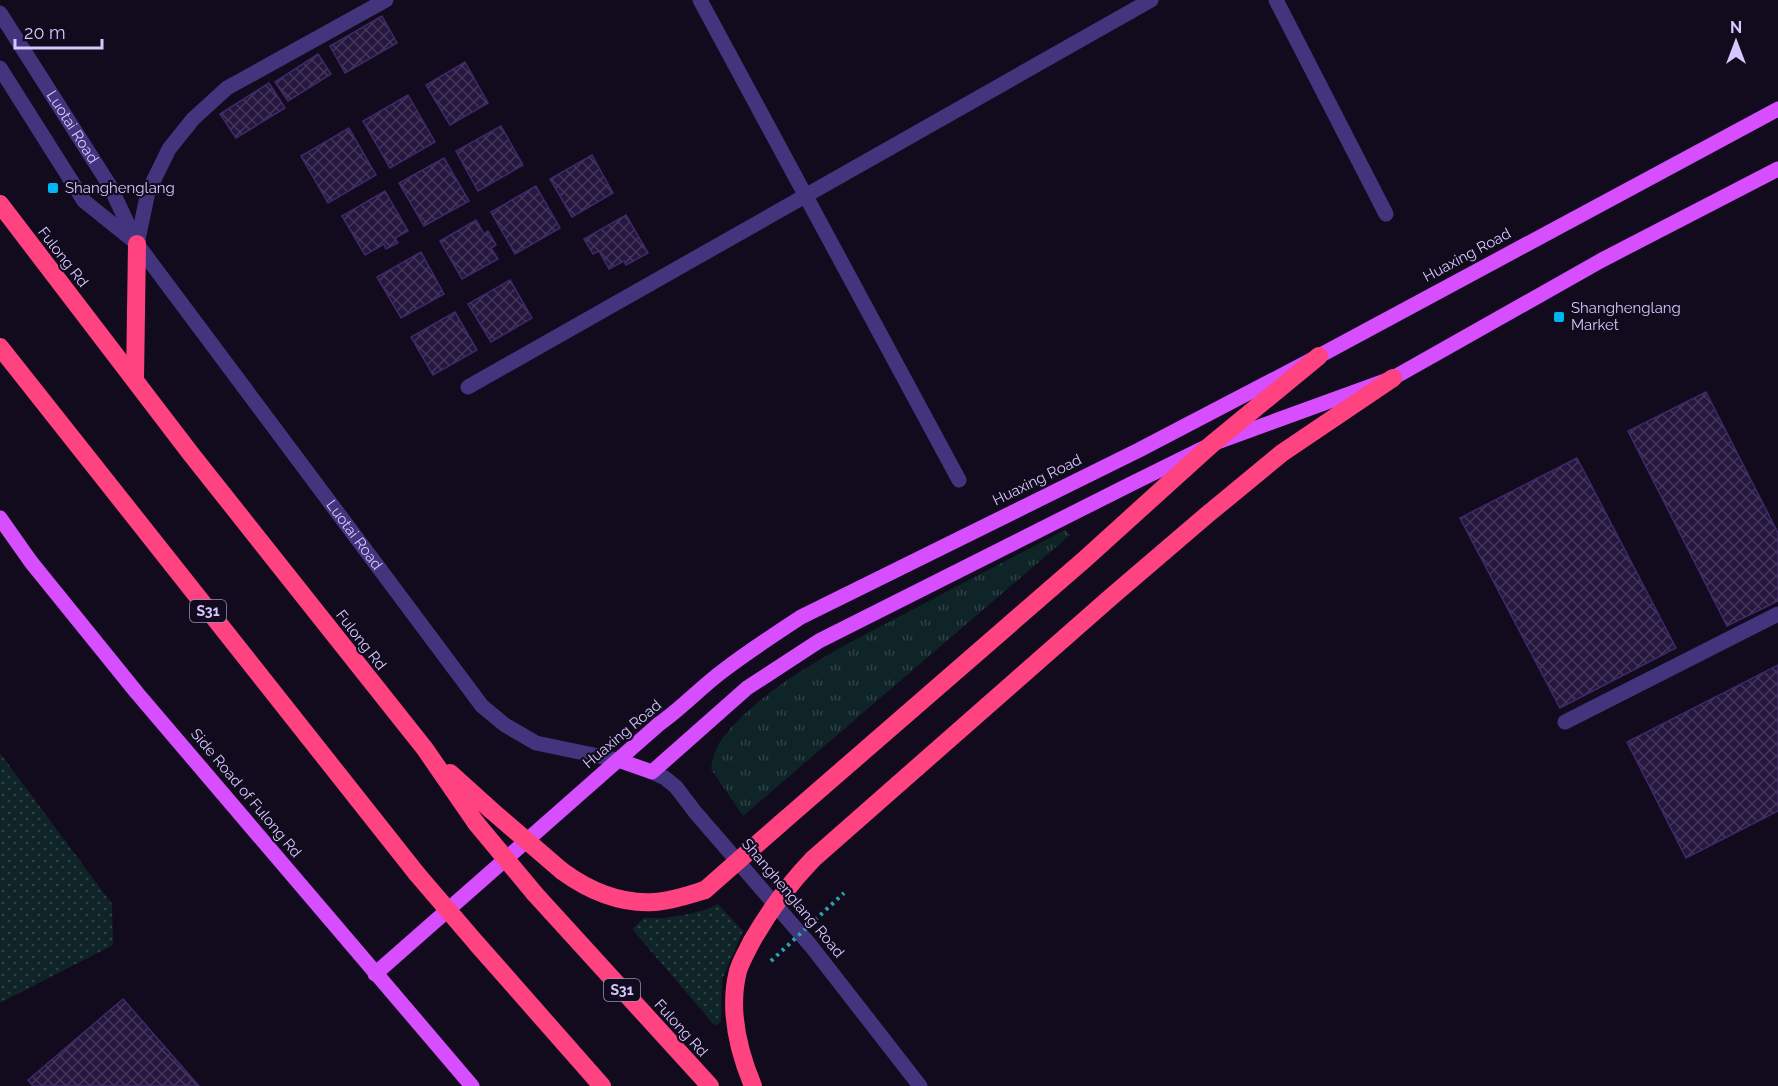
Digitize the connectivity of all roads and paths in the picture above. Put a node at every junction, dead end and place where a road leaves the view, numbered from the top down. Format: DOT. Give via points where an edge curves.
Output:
graph roads {
  1 [pos="386,0"];
  2 [pos="700,0"];
  3 [pos="1151,0"];
  4 [pos="1276,0"];
  5 [pos="0,13"];
  6 [pos="0,68"];
  7 [pos="1778,109"];
  8 [pos="1778,169"];
  9 [pos="805,197"];
  10 [pos="0,204"];
  11 [pos="1386,214"];
  12 [pos="137,244"];
  13 [pos="0,347"];
  14 [pos="1319,356"];
  15 [pos="1393,378"];
  16 [pos="135,380"];
  17 [pos="468,387"];
  18 [pos="1212,444"];
  19 [pos="959,480"];
  20 [pos="0,518"];
  21 [pos="1778,614"];
  22 [pos="1565,722"];
  23 [pos="425,750"];
  24 [pos="618,760"];
  25 [pos="652,772"];
  26 [pos="844,892"];
  27 [pos="771,961"];
  28 [pos="375,974"];
  29 [pos="472,1086"];
  30 [pos="602,1086"];
  31 [pos="710,1086"];
  32 [pos="753,1086"];
  33 [pos="920,1086"];
  1 -- 12 [label="street" via="227,88 193,119 169,149 148,192"];
  2 -- 9 [label="street"];
  3 -- 9 [label="street"];
  4 -- 11 [label="street"];
  5 -- 12 [label="street, Luotai Road" via="110,186"];
  6 -- 12 [label="street, Luotai Road" via="84,201"];
  7 -- 14 [label="main road, Huaxing Road"];
  8 -- 15 [label="main road" via="1602,260"];
  9 -- 17 [label="street"];
  9 -- 19 [label="street"];
  10 -- 16 [label="highway, Fulong Rd / S31"];
  12 -- 16 [label="highway"];
  12 -- 24 [label="street, Luotai Road" via="482,706 536,743"];
  13 -- 30 [label="highway, S31, bridge" via="417,874"];
  14 -- 18 [label="highway"];
  14 -- 24 [label="main road, Huaxing Road" via="801,617 722,671"];
  15 -- 18 [label="main road"];
  15 -- 32 [label="highway, bridge" via="1282,453 1208,514 813,860 765,917 738,971 733,1007 743,1061"];
  16 -- 23 [label="highway, Fulong Rd / S31"];
  18 -- 23 [label="highway, bridge" via="705,890 672,899 636,902 580,884"];
  18 -- 25 [label="main road" via="819,642 747,688"];
  20 -- 28 [label="main road, Side Road of Fulong Rd" via="130,685"];
  21 -- 22 [label="street"];
  23 -- 31 [label="highway, Fulong Rd / S31, bridge" via="476,823 535,894"];
  24 -- 25 [label="main road, Shanghenglang Road"];
  24 -- 28 [label="main road, Huaxing Road"];
  25 -- 33 [label="street, Shanghenglang Road" via="676,788 797,929"];
  26 -- 27 [label="path, bridge"];
  28 -- 29 [label="main road, Side Road of Fulong Rd"];
}
